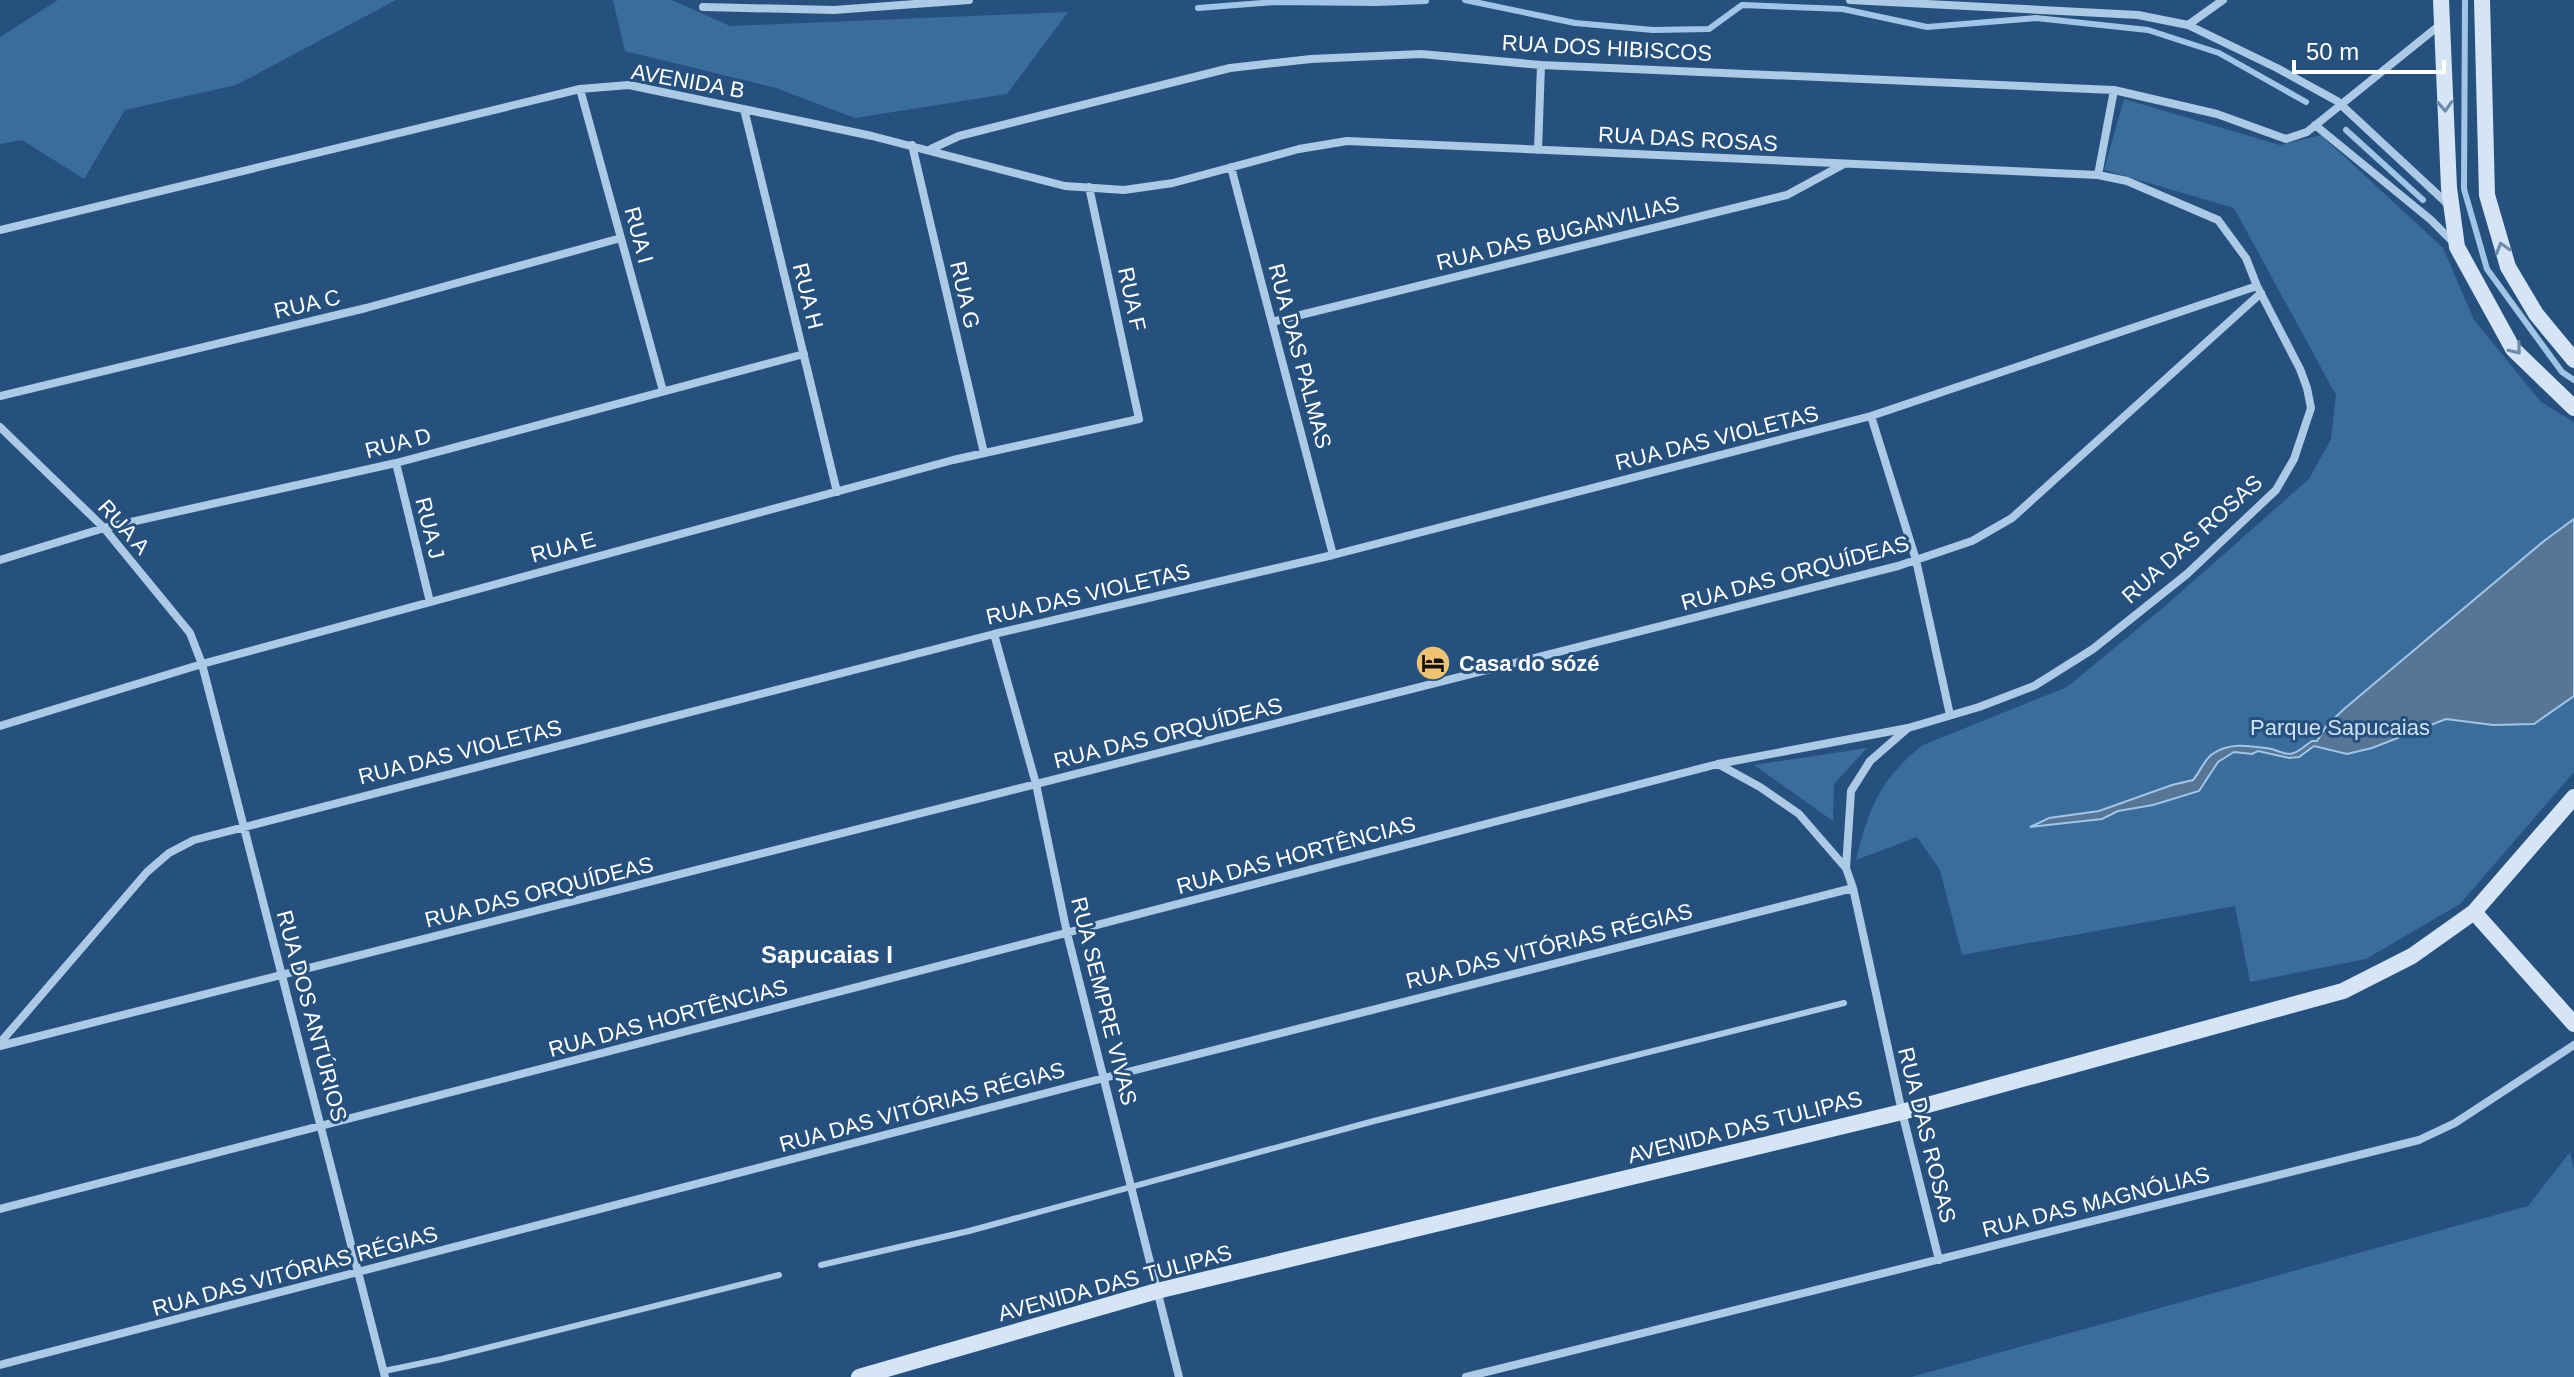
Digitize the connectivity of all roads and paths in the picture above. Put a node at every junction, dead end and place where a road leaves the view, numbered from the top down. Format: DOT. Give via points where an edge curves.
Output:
graph roads {
  1 [pos="969,0"];
  2 [pos="1850,0"];
  3 [pos="2223,0"];
  4 [pos="2441,0"];
  5 [pos="2482,0"];
  6 [pos="703,7"];
  7 [pos="2441,24"];
  8 [pos="2188,25"];
  9 [pos="1541,65"];
  10 [pos="580,89"];
  11 [pos="2114,90"];
  12 [pos="2340,104"];
  13 [pos="744,109"];
  14 [pos="2315,125"];
  15 [pos="912,145"];
  16 [pos="930,149"];
  17 [pos="1538,150"];
  18 [pos="1846,164"];
  19 [pos="1231,167"];
  20 [pos="2098,175"];
  21 [pos="1089,187"];
  22 [pos="2451,208"];
  23 [pos="0,230"];
  24 [pos="621,238"];
  25 [pos="2457,247"];
  26 [pos="2259,289"];
  27 [pos="1272,322"];
  28 [pos="804,354"];
  29 [pos="2574,360"];
  30 [pos="663,391"];
  31 [pos="0,396"];
  32 [pos="2574,408"];
  33 [pos="1871,416"];
  34 [pos="1139,419"];
  35 [pos="0,427"];
  36 [pos="984,453"];
  37 [pos="396,463"];
  38 [pos="837,492"];
  39 [pos="104,528"];
  40 [pos="1333,555"];
  41 [pos="0,560"];
  42 [pos="1916,560"];
  43 [pos="430,602"];
  44 [pos="994,634"];
  45 [pos="202,664"];
  46 [pos="1950,715"];
  47 [pos="0,726"];
  48 [pos="1908,728"];
  49 [pos="1718,764"];
  50 [pos="1036,784"];
  51 [pos="2572,802"];
  52 [pos="244,826"];
  53 [pos="1846,868"];
  54 [pos="1853,888"];
  55 [pos="2474,912"];
  56 [pos="1067,933"];
  57 [pos="282,975"];
  58 [pos="1844,1003"];
  59 [pos="2574,1024"];
  60 [pos="0,1028"];
  61 [pos="12,1029"];
  62 [pos="0,1045"];
  63 [pos="2574,1045"];
  64 [pos="1104,1078"];
  65 [pos="1902,1112"];
  66 [pos="322,1126"];
  67 [pos="1131,1186"];
  68 [pos="0,1209"];
  69 [pos="1939,1260"];
  70 [pos="821,1265"];
  71 [pos="358,1273"];
  72 [pos="779,1275"];
  73 [pos="1157,1291"];
  74 [pos="0,1365"];
  75 [pos="384,1374"];
  76 [pos="859,1377"];
  77 [pos="1179,1377"];
  78 [pos="1466,1377"];
  1 -- 6 [label="street" via="834,10"];
  2 -- 8 [label="street" via="2138,15"];
  3 -- 8 [label="street"];
  4 -- 7 [label="street"];
  29 -- 5 [label="street, one-way" via="2536,314 2508,267 2487,195"];
  7 -- 12 [label="street"];
  7 -- 22 [label="street, one-way"];
  8 -- 12 [label="street"];
  9 -- 11 [label="street, RUA DOS HIBISCOS"];
  9 -- 16 [label="street, RUA DOS HIBISCOS" via="1421,54 1230,68 959,136"];
  9 -- 17 [label="street"];
  10 -- 13 [label="street, AVENIDA B" via="629,85"];
  10 -- 23 [label="street, AVENIDA B"];
  10 -- 24 [label="street, RUA I"];
  11 -- 14 [label="street, RUA DOS HIBISCOS" via="2217,114 2286,139"];
  11 -- 20 [label="street"];
  12 -- 14 [label="street"];
  12 -- 22 [label="street"];
  13 -- 15 [label="street, AVENIDA B"];
  13 -- 28 [label="street, RUA H"];
  14 -- 25 [label="street"];
  15 -- 16 [label="street, AVENIDA B"];
  15 -- 36 [label="street, RUA G"];
  16 -- 21 [label="street, AVENIDA B" via="1065,186"];
  17 -- 18 [label="street, RUA DAS ROSAS"];
  17 -- 19 [label="street, RUA DAS ROSAS" via="1347,141"];
  18 -- 20 [label="street, RUA DAS ROSAS"];
  18 -- 27 [label="street, RUA DAS BUGANVILIAS" via="1787,195"];
  19 -- 21 [label="street, AVENIDA B" via="1124,190"];
  19 -- 27 [label="street, RUA DAS PALMAS"];
  20 -- 26 [label="street, RUA DAS ROSAS" via="2127,181 2218,220 2246,258"];
  21 -- 34 [label="street, RUA F"];
  22 -- 25 [label="street"];
  24 -- 30 [label="street, RUA I"];
  24 -- 31 [label="street, RUA C" via="366,308"];
  25 -- 32 [label="street, one-way" via="2513,349"];
  26 -- 33 [label="street, RUA DAS VIOLETAS"];
  26 -- 42 [label="street, RUA DAS ORQUÍDEAS" via="2012,518 1972,541"];
  26 -- 46 [label="street, RUA DAS ROSAS" via="2300,369 2311,408 2294,459 2276,490 2187,574 2093,649 2034,686"];
  27 -- 40 [label="street, RUA DAS PALMAS"];
  28 -- 30 [label="street, RUA D"];
  28 -- 38 [label="street, RUA H"];
  30 -- 37 [label="street, RUA D"];
  33 -- 40 [label="street, RUA DAS VIOLETAS"];
  33 -- 42 [label="street"];
  34 -- 36 [label="street, RUA E"];
  35 -- 39 [label="street, RUA A"];
  36 -- 38 [label="street, RUA E"];
  37 -- 39 [label="street, RUA D"];
  37 -- 43 [label="street, RUA J"];
  38 -- 43 [label="street, RUA E"];
  39 -- 41 [label="street, RUA D"];
  39 -- 45 [label="street, RUA A" via="190,633"];
  40 -- 44 [label="street, RUA DAS VIOLETAS"];
  42 -- 46 [label="street"];
  42 -- 50 [label="street, RUA DAS ORQUÍDEAS"];
  43 -- 45 [label="street, RUA E"];
  44 -- 50 [label="street, RUA SEMPRE VIVAS"];
  44 -- 52 [label="street, RUA DAS VIOLETAS"];
  45 -- 47 [label="street, RUA E"];
  45 -- 52 [label="street, RUA DOS ANTÚRIOS"];
  46 -- 48 [label="street, RUA DAS ROSAS"];
  48 -- 49 [label="street, RUA DAS HORTÊNCIAS"];
  48 -- 53 [label="street, RUA DAS ROSAS" via="1870,761 1851,791"];
  49 -- 53 [label="street" via="1799,814"];
  49 -- 56 [label="street, RUA DAS HORTÊNCIAS"];
  50 -- 56 [label="street, RUA SEMPRE VIVAS"];
  50 -- 57 [label="street, RUA DAS ORQUÍDEAS"];
  51 -- 55 [label="street, AVENIDA DAS TULIPAS"];
  52 -- 57 [label="street, RUA DOS ANTÚRIOS"];
  52 -- 61 [label="street, RUA DAS VIOLETAS" via="194,840 147,872"];
  53 -- 54 [label="street, RUA DAS ROSAS"];
  54 -- 64 [label="street, RUA DAS VITÓRIAS RÉGIAS"];
  54 -- 65 [label="street, RUA DAS ROSAS"];
  55 -- 59 [label="street"];
  55 -- 65 [label="street, AVENIDA DAS TULIPAS" via="2412,956 2343,991"];
  56 -- 64 [label="street, RUA SEMPRE VIVAS"];
  56 -- 66 [label="street, RUA DAS HORTÊNCIAS"];
  57 -- 62 [label="street, RUA DAS ORQUÍDEAS"];
  57 -- 66 [label="street, RUA DOS ANTÚRIOS"];
  58 -- 67 [label="lane"];
  60 -- 61 [label="lane"];
  61 -- 62 [label="street, RUA DAS VIOLETAS"];
  63 -- 69 [label="street, RUA DAS MAGNÓLIAS" via="2455,1123 2419,1140"];
  64 -- 67 [label="street, RUA SEMPRE VIVAS"];
  64 -- 71 [label="street, RUA DAS VITÓRIAS RÉGIAS"];
  65 -- 69 [label="street, RUA DAS ROSAS"];
  65 -- 73 [label="street, AVENIDA DAS TULIPAS"];
  66 -- 68 [label="street, RUA DAS HORTÊNCIAS"];
  66 -- 71 [label="street, RUA DOS ANTÚRIOS"];
  67 -- 70 [label="lane"];
  67 -- 73 [label="street, RUA SEMPRE VIVAS"];
  69 -- 78 [label="street, RUA DAS MAGNÓLIAS"];
  71 -- 74 [label="street, RUA DAS VITÓRIAS RÉGIAS"];
  71 -- 75 [label="street, RUA DOS ANTÚRIOS"];
  72 -- 75 [label="lane"];
  73 -- 76 [label="street, AVENIDA DAS TULIPAS"];
  73 -- 77 [label="street, RUA SEMPRE VIVAS"];
}
